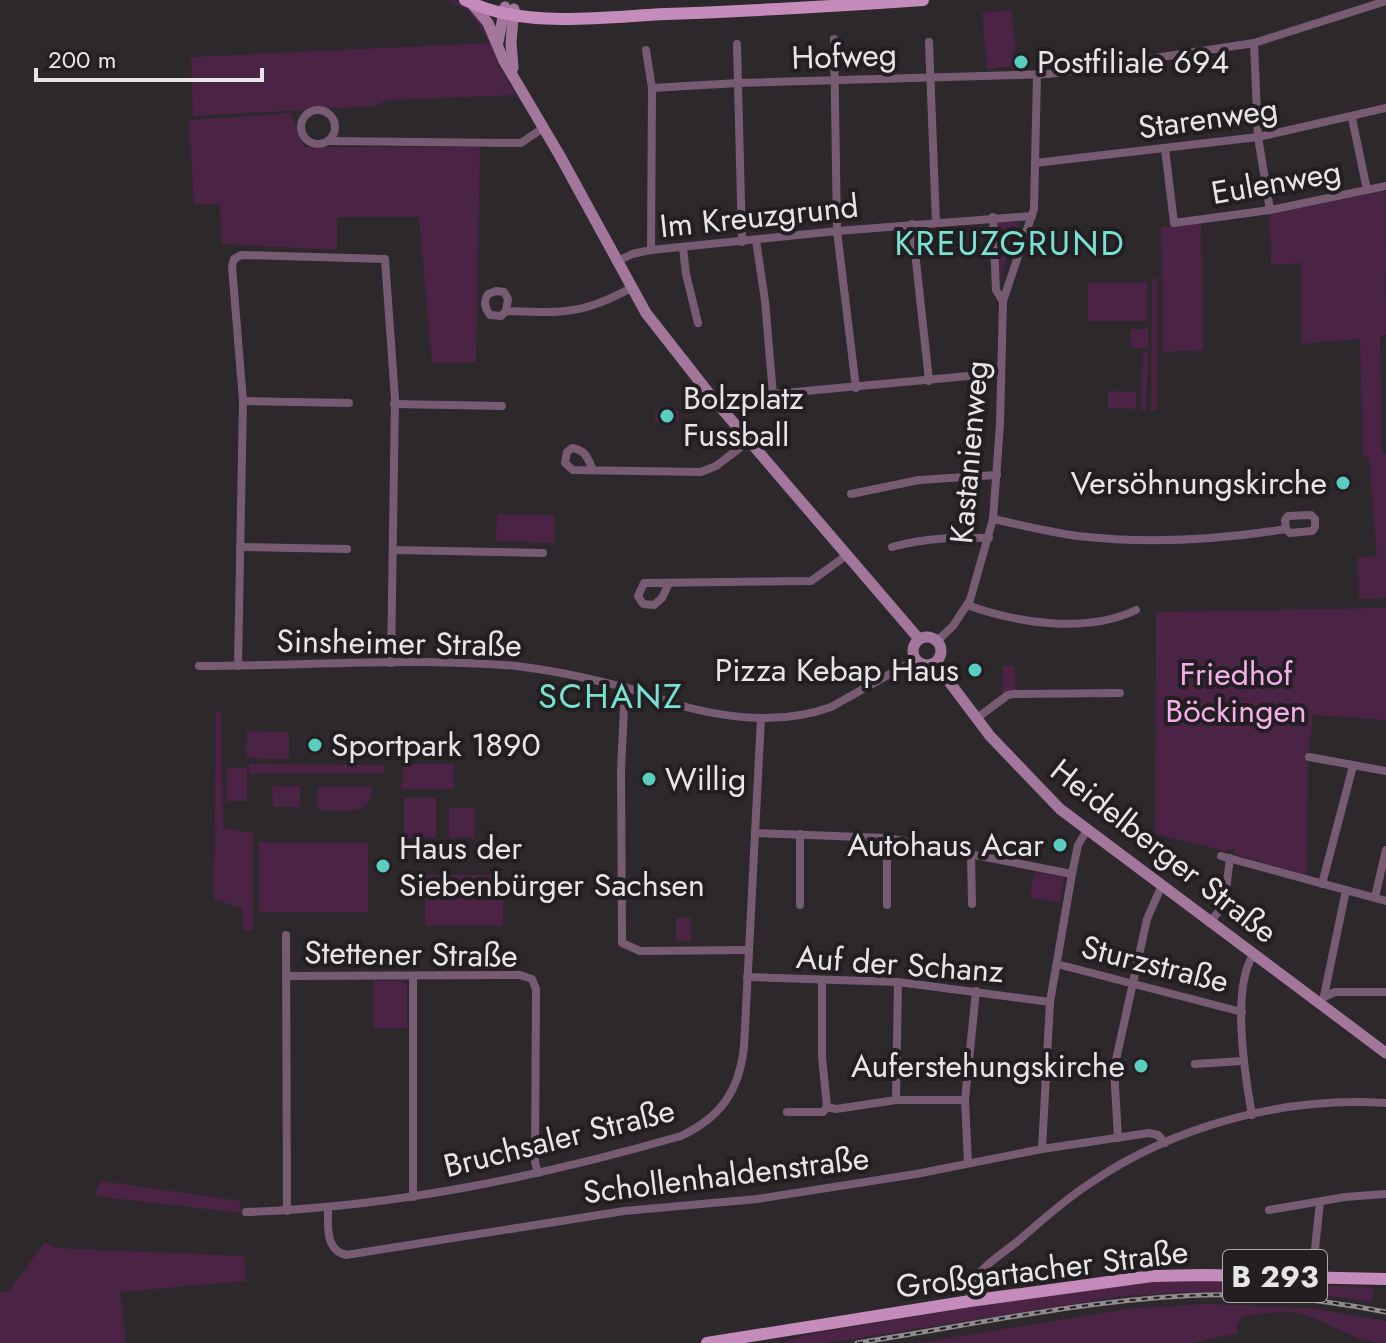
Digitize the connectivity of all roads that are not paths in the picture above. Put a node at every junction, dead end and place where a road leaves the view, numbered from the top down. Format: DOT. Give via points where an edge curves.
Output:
graph roads {
  1 [pos="807,0"];
  2 [pos="923,0"];
  3 [pos="472,1"];
  4 [pos="1386,1"];
  5 [pos="509,11"];
  6 [pos="834,39"];
  7 [pos="929,42"];
  8 [pos="498,43"];
  9 [pos="1254,43"];
  10 [pos="737,44"];
  11 [pos="646,50"];
  12 [pos="1037,75"];
  13 [pos="931,77"];
  14 [pos="835,80"];
  15 [pos="738,83"];
  16 [pos="518,84"];
  17 [pos="652,88"];
  18 [pos="1386,108"];
  19 [pos="1352,118"];
  20 [pos="543,128"];
  21 [pos="1258,137"];
  22 [pos="330,141"];
  23 [pos="1165,149"];
  24 [pos="1035,163"];
  25 [pos="1386,186"];
  26 [pos="1367,190"];
  27 [pos="1270,210"];
  28 [pos="1032,216"];
  29 [pos="993,217"];
  30 [pos="936,222"];
  31 [pos="912,224"];
  32 [pos="837,231"];
  33 [pos="756,240"];
  34 [pos="742,242"];
  35 [pos="683,248"];
  36 [pos="651,250"];
  37 [pos="616,262"];
  38 [pos="631,288"];
  39 [pos="1003,301"];
  40 [pos="506,311"];
  41 [pos="698,323"];
  42 [pos="1001,373"];
  43 [pos="929,381"];
  44 [pos="856,388"];
  45 [pos="243,401"];
  46 [pos="349,403"];
  47 [pos="394,404"];
  48 [pos="502,406"];
  49 [pos="749,441"];
  50 [pos="593,470"];
  51 [pos="997,475"];
  52 [pos="851,494"];
  53 [pos="993,519"];
  54 [pos="1286,529"];
  55 [pos="989,538"];
  56 [pos="240,547"];
  57 [pos="892,547"];
  58 [pos="347,549"];
  59 [pos="393,550"];
  60 [pos="543,553"];
  61 [pos="847,555"];
  62 [pos="669,583"];
  63 [pos="967,605"];
  64 [pos="1136,610"];
  65 [pos="919,639"];
  66 [pos="937,641"];
  67 [pos="915,660"];
  68 [pos="391,663"];
  69 [pos="935,663"];
  70 [pos="199,666"];
  71 [pos="238,666"];
  72 [pos="625,687"];
  73 [pos="1120,693"];
  74 [pos="761,718"];
  75 [pos="977,718"];
  76 [pos="1309,757"];
  77 [pos="1353,766"];
  78 [pos="1386,771"];
  79 [pos="1087,830"];
  80 [pos="755,833"];
  81 [pos="800,834"];
  82 [pos="887,838"];
  83 [pos="1386,850"];
  84 [pos="971,854"];
  85 [pos="1072,874"];
  86 [pos="1322,884"];
  87 [pos="1162,885"];
  88 [pos="1346,890"];
  89 [pos="1375,897"];
  90 [pos="1386,901"];
  91 [pos="972,904"];
  92 [pos="800,905"];
  93 [pos="887,905"];
  94 [pos="1209,923"];
  95 [pos="286,935"];
  96 [pos="748,950"];
  97 [pos="1253,955"];
  98 [pos="1057,964"];
  99 [pos="287,976"];
  100 [pos="413,977"];
  101 [pos="747,977"];
  102 [pos="822,980"];
  103 [pos="898,982"];
  104 [pos="1132,983"];
  105 [pos="976,991"];
  106 [pos="1386,992"];
  107 [pos="1322,1000"];
  108 [pos="1050,1002"];
  109 [pos="1242,1012"];
  110 [pos="1386,1053"];
  111 [pos="1242,1061"];
  112 [pos="1195,1064"];
  113 [pos="896,1100"];
  114 [pos="965,1100"];
  115 [pos="1386,1103"];
  116 [pos="827,1107"];
  117 [pos="787,1112"];
  118 [pos="1252,1115"];
  119 [pos="1118,1138"];
  120 [pos="1165,1143"];
  121 [pos="1042,1149"];
  122 [pos="968,1163"];
  123 [pos="538,1173"];
  124 [pos="1386,1194"];
  125 [pos="413,1197"];
  126 [pos="1320,1202"];
  127 [pos="328,1207"];
  128 [pos="1269,1210"];
  129 [pos="287,1211"];
  130 [pos="246,1212"];
  131 [pos="1312,1277"];
  132 [pos="1386,1279"];
  133 [pos="970,1301"];
  134 [pos="707,1343"];
  1 -- 5 [label="main road"];
  2 -- 5 [label="main road" via="602,17 545,18"];
  3 -- 5 [label="main road"];
  3 -- 8 [label="main road"];
  4 -- 9 [label="street"];
  5 -- 8 [label="main road"];
  5 -- 16 [label="main road" via="510,56"];
  6 -- 14 [label="street"];
  7 -- 13 [label="street"];
  8 -- 16 [label="main road"];
  9 -- 12 [label="street"];
  9 -- 21 [label="street"];
  10 -- 15 [label="street"];
  11 -- 17 [label="street"];
  12 -- 13 [label="street, Hofweg"];
  12 -- 24 [label="street"];
  13 -- 14 [label="street, Hofweg"];
  13 -- 30 [label="street"];
  14 -- 15 [label="street, Hofweg"];
  14 -- 32 [label="street"];
  15 -- 17 [label="street, Hofweg"];
  15 -- 34 [label="street"];
  16 -- 20 [label="main road"];
  17 -- 36 [label="street"];
  18 -- 19 [label="street, Starenweg"];
  19 -- 21 [label="street, Starenweg"];
  19 -- 26 [label="street"];
  20 -- 22 [label="street" via="521,143"];
  20 -- 37 [label="main road"];
  21 -- 23 [label="street, Starenweg"];
  21 -- 27 [label="street"];
  22 -- 22 [label="street" via="315,144 303,138 301,120 307,113 333,117"];
  23 -- 24 [label="street, Starenweg"];
  23 -- 27 [label="street, Eulenweg" via="1174,223"];
  24 -- 28 [label="street"];
  25 -- 26 [label="street, Eulenweg"];
  26 -- 27 [label="street, Eulenweg"];
  28 -- 29 [label="street, Im Kreuzgrund"];
  28 -- 39 [label="street, Kastanienweg"];
  29 -- 30 [label="street, Im Kreuzgrund"];
  29 -- 39 [label="street, Kastanienweg" via="996,290"];
  30 -- 31 [label="street, Im Kreuzgrund"];
  31 -- 32 [label="street, Im Kreuzgrund"];
  31 -- 43 [label="street"];
  32 -- 33 [label="street, Im Kreuzgrund"];
  32 -- 44 [label="street"];
  33 -- 34 [label="street, Im Kreuzgrund"];
  33 -- 44 [label="street" via="773,394"];
  34 -- 35 [label="street, Im Kreuzgrund"];
  35 -- 36 [label="street, Im Kreuzgrund"];
  35 -- 41 [label="street"];
  36 -- 37 [label="street, Im Kreuzgrund"];
  37 -- 38 [label="main road"];
  38 -- 40 [label="street" via="583,310"];
  38 -- 49 [label="main road" via="680,359"];
  39 -- 42 [label="street, Kastanienweg"];
  42 -- 43 [label="street"];
  42 -- 51 [label="street, Kastanienweg"];
  43 -- 44 [label="street"];
  45 -- 46 [label="street"];
  45 -- 47 [label="street" via="232,266 234,259 246,255 385,259"];
  45 -- 56 [label="street"];
  47 -- 48 [label="street"];
  47 -- 59 [label="street"];
  49 -- 50 [label="street" via="701,472"];
  49 -- 61 [label="main road"];
  51 -- 52 [label="street" via="919,480"];
  51 -- 53 [label="street, Kastanienweg"];
  53 -- 54 [label="street" via="1077,536 1151,540"];
  53 -- 55 [label="street, Kastanienweg"];
  55 -- 57 [label="street" via="950,536"];
  55 -- 63 [label="street, Kastanienweg"];
  56 -- 58 [label="street"];
  56 -- 71 [label="street"];
  59 -- 60 [label="street"];
  59 -- 68 [label="street"];
  61 -- 62 [label="street" via="811,581"];
  61 -- 65 [label="main road"];
  63 -- 64 [label="street" via="1011,618 1054,622 1115,619"];
  63 -- 66 [label="street, Kastanienweg"];
  65 -- 66 [label="main road"];
  65 -- 67 [label="main road" via="912,652"];
  66 -- 69 [label="main road" via="941,653"];
  67 -- 69 [label="main road"];
  67 -- 74 [label="street, Sinsheimer Straße" via="831,707"];
  68 -- 71 [label="street, Sinsheimer Straße"];
  68 -- 72 [label="street, Sinsheimer Straße" via="520,667"];
  69 -- 75 [label="main road, Heidelberger Straße"];
  70 -- 71 [label="street, Sinsheimer Straße"];
  72 -- 74 [label="street, Sinsheimer Straße" via="678,705"];
  72 -- 96 [label="street" via="622,943 640,951"];
  73 -- 75 [label="street" via="1008,695"];
  74 -- 80 [label="street, Bruchsaler Straße"];
  75 -- 79 [label="main road, Heidelberger Straße" via="1036,786"];
  76 -- 77 [label="street"];
  77 -- 78 [label="street"];
  77 -- 86 [label="street"];
  79 -- 85 [label="street"];
  79 -- 87 [label="main road, Heidelberger Straße"];
  80 -- 81 [label="street"];
  80 -- 96 [label="street, Bruchsaler Straße"];
  81 -- 82 [label="street"];
  81 -- 92 [label="street"];
  82 -- 84 [label="street"];
  82 -- 93 [label="street"];
  83 -- 89 [label="street"];
  84 -- 85 [label="street"];
  84 -- 91 [label="street"];
  85 -- 98 [label="street"];
  86 -- 88 [label="street"];
  86 -- 94 [label="street" via="1226,857 1224,905"];
  87 -- 94 [label="main road, Heidelberger Straße"];
  87 -- 104 [label="street" via="1147,919"];
  88 -- 89 [label="street"];
  88 -- 107 [label="street"];
  89 -- 90 [label="street"];
  94 -- 97 [label="main road, Heidelberger Straße"];
  95 -- 99 [label="street"];
  96 -- 101 [label="street, Bruchsaler Straße"];
  97 -- 107 [label="main road, Heidelberger Straße"];
  97 -- 109 [label="street"];
  98 -- 104 [label="street, Sturzstraße"];
  98 -- 108 [label="street"];
  99 -- 100 [label="street, Stettener Straße"];
  99 -- 129 [label="street"];
  100 -- 123 [label="street, Stettener Straße" via="532,979"];
  100 -- 125 [label="street"];
  101 -- 102 [label="street, Auf der Schanz"];
  101 -- 123 [label="street, Bruchsaler Straße" via="741,1069 730,1095 703,1125"];
  102 -- 103 [label="street, Auf der Schanz"];
  102 -- 116 [label="street"];
  103 -- 105 [label="street, Auf der Schanz"];
  103 -- 113 [label="street"];
  104 -- 109 [label="street, Sturzstraße"];
  104 -- 119 [label="street" via="1114,1069"];
  105 -- 108 [label="street, Auf der Schanz"];
  105 -- 114 [label="street"];
  106 -- 107 [label="street" via="1358,991"];
  107 -- 110 [label="main road, Heidelberger Straße"];
  108 -- 121 [label="street"];
  109 -- 111 [label="street"];
  111 -- 112 [label="street"];
  111 -- 118 [label="street"];
  113 -- 114 [label="street"];
  113 -- 116 [label="street"];
  114 -- 122 [label="street"];
  115 -- 118 [label="street" via="1338,1102"];
  116 -- 117 [label="street" via="823,1112"];
  118 -- 120 [label="street"];
  119 -- 120 [label="street, Schollenhaldenstraße" via="1149,1133"];
  119 -- 121 [label="street, Schollenhaldenstraße"];
  120 -- 133 [label="street" via="1113,1168 1052,1213 973,1279"];
  121 -- 122 [label="street, Schollenhaldenstraße"];
  122 -- 127 [label="street, Schollenhaldenstraße" via="757,1199 624,1211 346,1255 331,1247"];
  123 -- 125 [label="street, Bruchsaler Straße"];
  124 -- 126 [label="street"];
  125 -- 127 [label="street, Bruchsaler Straße"];
  126 -- 128 [label="street"];
  126 -- 131 [label="street"];
  127 -- 129 [label="street, Bruchsaler Straße"];
  129 -- 130 [label="street, Bruchsaler Straße"];
  131 -- 132 [label="main road, Großgartacher Straße / B 293"];
  131 -- 133 [label="main road, Großgartacher Straße / B 293" via="1152,1276"];
  133 -- 134 [label="main road, Großgartacher Straße / B 293"];
}
